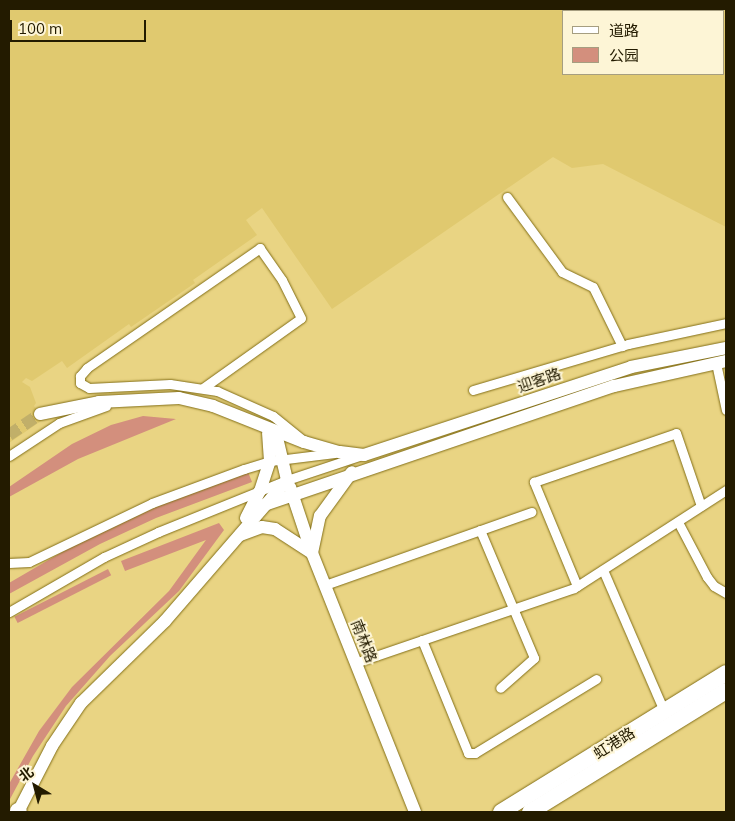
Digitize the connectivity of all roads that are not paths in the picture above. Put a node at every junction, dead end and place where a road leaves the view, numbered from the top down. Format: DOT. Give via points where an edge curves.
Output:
graph roads {
  1 [pos="507,197"];
  2 [pos="726,323"];
  3 [pos="622,346"];
  4 [pos="726,348"];
  5 [pos="721,362"];
  6 [pos="203,388"];
  7 [pos="473,390"];
  8 [pos="128,399"];
  9 [pos="726,410"];
  10 [pos="40,414"];
  11 [pos="272,431"];
  12 [pos="304,442"];
  13 [pos="340,452"];
  14 [pos="364,455"];
  15 [pos="9,456"];
  16 [pos="276,460"];
  17 [pos="352,472"];
  18 [pos="287,480"];
  19 [pos="726,490"];
  20 [pos="260,491"];
  21 [pos="292,493"];
  22 [pos="264,505"];
  23 [pos="701,506"];
  24 [pos="531,512"];
  25 [pos="678,522"];
  26 [pos="480,530"];
  27 [pos="235,538"];
  28 [pos="312,553"];
  29 [pos="9,563"];
  30 [pos="603,570"];
  31 [pos="324,585"];
  32 [pos="577,586"];
  33 [pos="726,593"];
  34 [pos="516,610"];
  35 [pos="9,612"];
  36 [pos="422,640"];
  37 [pos="355,663"];
  38 [pos="726,673"];
  39 [pos="596,679"];
  40 [pos="500,688"];
  41 [pos="726,691"];
  42 [pos="664,711"];
  43 [pos="18,812"];
  44 [pos="415,812"];
  45 [pos="501,812"];
  46 [pos="530,812"];
  1 -- 3 [label="street" via="562,272 593,286"];
  2 -- 3 [label="street"];
  3 -- 7 [label="street"];
  4 -- 14 [label="main road, 迎客路" via="631,367"];
  5 -- 9 [label="street"];
  5 -- 17 [label="main road" via="649,376"];
  6 -- 6 [label="street" via="148,384 89,388 80,382 80,376 260,248 287,288 301,318"];
  6 -- 12 [label="street" via="273,416"];
  8 -- 10 [label="main road" via="71,406"];
  8 -- 11 [label="main road" via="179,398 228,411"];
  8 -- 15 [label="street" via="68,419"];
  11 -- 12 [label="main road"];
  11 -- 16 [label="main road, 南林路"];
  12 -- 13 [label="main road"];
  13 -- 14 [label="main road"];
  13 -- 16 [label="street"];
  14 -- 18 [label="street"];
  16 -- 18 [label="main road, 南林路"];
  16 -- 20 [label="main road"];
  16 -- 29 [label="street" via="152,503 29,562"];
  17 -- 21 [label="main road"];
  17 -- 28 [label="main road" via="320,516"];
  18 -- 20 [label="street"];
  18 -- 21 [label="main road, 南林路"];
  18 -- 22 [label="main road"];
  19 -- 23 [label="street"];
  20 -- 27 [label="main road"];
  20 -- 35 [label="street" via="122,548"];
  21 -- 22 [label="main road"];
  21 -- 28 [label="main road, 南林路"];
  22 -- 27 [label="main road"];
  23 -- 25 [label="street"];
  23 -- 32 [label="street" via="676,433 534,482"];
  24 -- 26 [label="street"];
  25 -- 30 [label="street"];
  25 -- 33 [label="street" via="714,586"];
  26 -- 31 [label="street"];
  26 -- 34 [label="street"];
  27 -- 28 [label="main road" via="262,527 276,529"];
  27 -- 43 [label="main road" via="165,621 81,704 52,746"];
  28 -- 31 [label="main road, 南林路"];
  30 -- 32 [label="street"];
  30 -- 42 [label="street"];
  31 -- 37 [label="main road, 南林路"];
  32 -- 34 [label="street"];
  34 -- 36 [label="street"];
  34 -- 40 [label="street" via="534,658"];
  36 -- 37 [label="street"];
  36 -- 39 [label="street" via="468,754 475,754"];
  37 -- 44 [label="main road, 南林路"];
  38 -- 42 [label="highway, 虹港路"];
  41 -- 46 [label="highway, 虹港路"];
  42 -- 45 [label="highway, 虹港路"];
}
